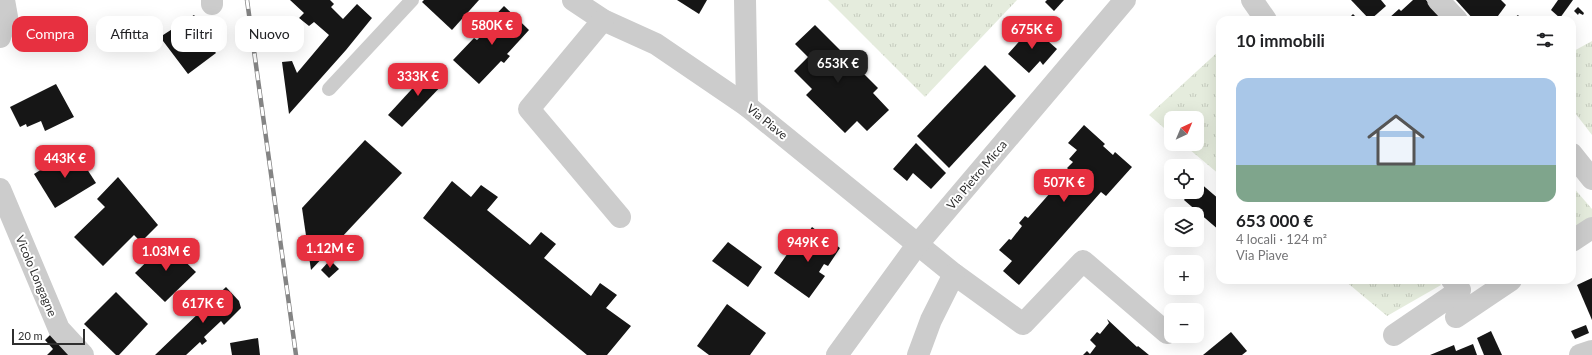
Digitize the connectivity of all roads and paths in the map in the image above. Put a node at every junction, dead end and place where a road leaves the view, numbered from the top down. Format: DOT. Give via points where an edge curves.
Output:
graph roads {
  1 [pos="4,0"];
  2 [pos="412,0"];
  3 [pos="573,0"];
  4 [pos="745,0"];
  5 [pos="1125,0"];
  6 [pos="1252,0"];
  7 [pos="1438,0"];
  8 [pos="1263,16"];
  9 [pos="1453,16"];
  10 [pos="603,20"];
  11 [pos="0,37"];
  12 [pos="329,89"];
  13 [pos="747,106"];
  14 [pos="1576,159"];
  15 [pos="1592,179"];
  16 [pos="0,189"];
  17 [pos="620,217"];
  18 [pos="1592,228"];
  19 [pos="1576,238"];
  20 [pos="917,245"];
  21 [pos="954,274"];
  22 [pos="1455,284"];
  23 [pos="1505,284"];
  24 [pos="1456,317"];
  25 [pos="1164,330"];
  26 [pos="1394,335"];
  27 [pos="1592,351"];
  28 [pos="84,355"];
  29 [pos="837,355"];
  30 [pos="918,355"];
  31 [pos="1580,355"];
  1 -- 11 [label="street" via="7,17"];
  2 -- 12 [label="lane"];
  3 -- 10 [label="street, Via Piave"];
  4 -- 13 [label="street"];
  5 -- 20 [label="street, Via Pietro Micca"];
  6 -- 8 [label="street"];
  7 -- 9 [label="street"];
  10 -- 13 [label="street, Via Piave" via="656,44"];
  10 -- 17 [label="street" via="529,109"];
  13 -- 20 [label="street, Via Piave"];
  14 -- 15 [label="street"];
  16 -- 28 [label="street, Vicolo Longagne" via="59,329"];
  18 -- 19 [label="street"];
  20 -- 21 [label="street, Via Piave"];
  20 -- 29 [label="street, Via Pietro Micca"];
  21 -- 25 [label="street, Via Piave" via="1024,324 1083,261"];
  21 -- 30 [label="street" via="931,320"];
  22 -- 26 [label="street" via="1460,290"];
  23 -- 24 [label="street"];
  27 -- 31 [label="street"];
}
